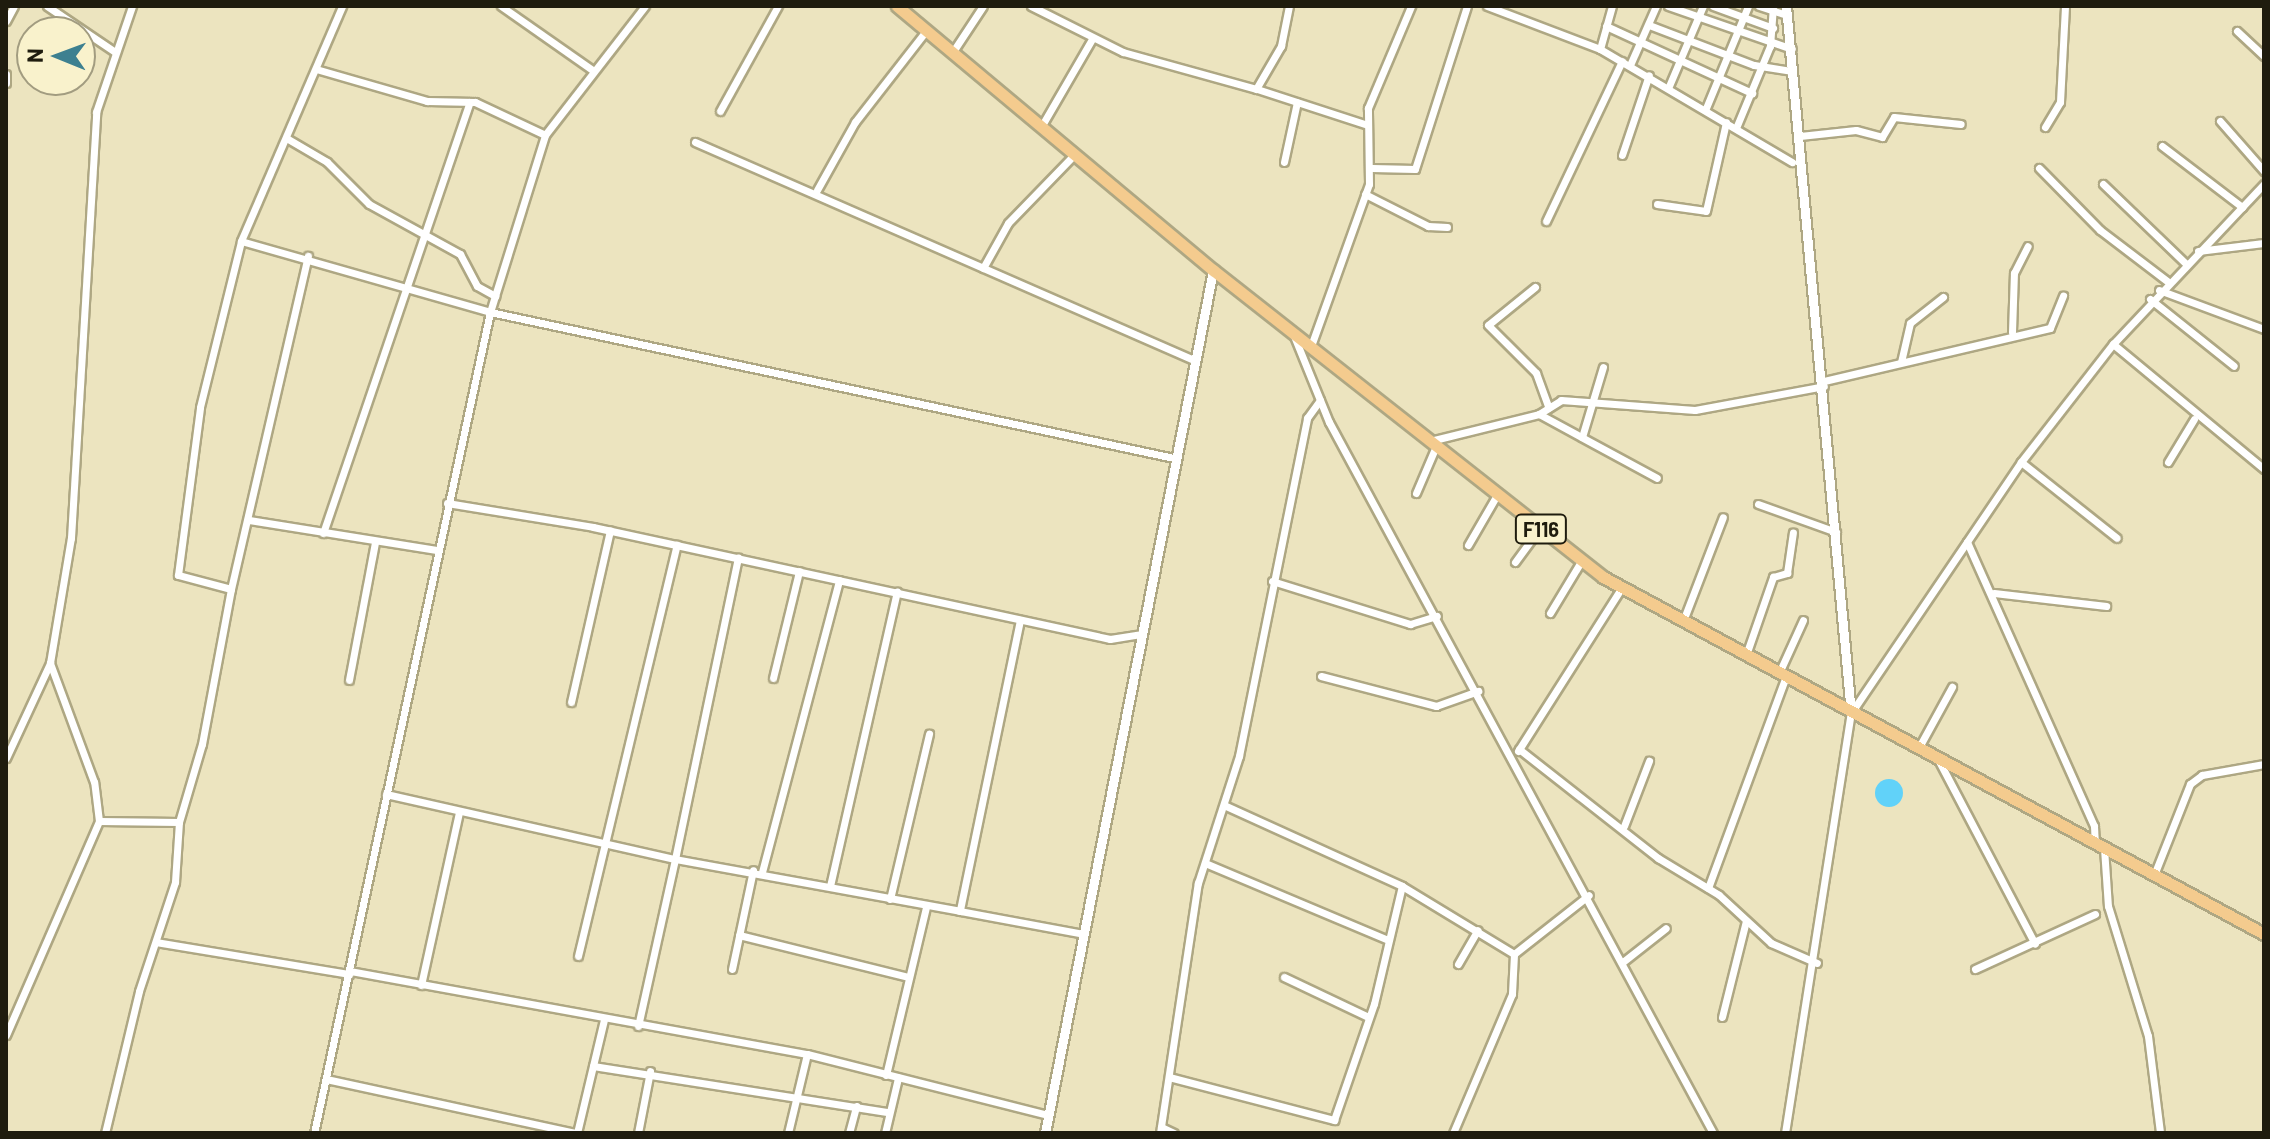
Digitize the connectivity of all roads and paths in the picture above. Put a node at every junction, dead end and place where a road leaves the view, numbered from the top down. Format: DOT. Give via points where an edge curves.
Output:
graph roads {
  1 [pos="14,6"];
  2 [pos="47,6"];
  3 [pos="132,6"];
  4 [pos="342,6"];
  5 [pos="501,6"];
  6 [pos="645,6"];
  7 [pos="778,6"];
  8 [pos="897,6"];
  9 [pos="983,6"];
  10 [pos="1031,6"];
  11 [pos="1289,6"];
  12 [pos="1411,6"];
  13 [pos="1467,6"];
  14 [pos="1487,6"];
  15 [pos="1612,6"];
  16 [pos="1656,6"];
  17 [pos="1668,6"];
  18 [pos="1703,6"];
  19 [pos="1713,6"];
  20 [pos="1748,6"];
  21 [pos="1759,6"];
  22 [pos="2065,6"];
  23 [pos="1773,9"];
  24 [pos="1787,10"];
  25 [pos="1744,17"];
  26 [pos="1698,19"];
  27 [pos="6,21"];
  28 [pos="1649,25"];
  29 [pos="1606,26"];
  30 [pos="1773,28"];
  31 [pos="2237,31"];
  32 [pos="925,32"];
  33 [pos="1736,32"];
  34 [pos="1092,39"];
  35 [pos="1689,40"];
  36 [pos="1641,43"];
  37 [pos="1770,46"];
  38 [pos="1600,49"];
  39 [pos="1792,49"];
  40 [pos="115,52"];
  41 [pos="951,55"];
  42 [pos="1727,55"];
  43 [pos="2264,56"];
  44 [pos="1681,61"];
  45 [pos="1626,63"];
  46 [pos="1761,67"];
  47 [pos="316,69"];
  48 [pos="591,69"];
  49 [pos="1793,71"];
  50 [pos="6,74"];
  51 [pos="1649,75"];
  52 [pos="1719,79"];
  53 [pos="6,83"];
  54 [pos="1669,86"];
  55 [pos="1256,89"];
  56 [pos="1752,93"];
  57 [pos="470,102"];
  58 [pos="1297,102"];
  59 [pos="1706,108"];
  60 [pos="720,111"];
  61 [pos="2220,121"];
  62 [pos="1726,122"];
  63 [pos="1365,124"];
  64 [pos="1961,124"];
  65 [pos="2045,127"];
  66 [pos="1041,128"];
  67 [pos="1736,128"];
  68 [pos="545,135"];
  69 [pos="1800,136"];
  70 [pos="288,139"];
  71 [pos="695,142"];
  72 [pos="2162,146"];
  73 [pos="1074,155"];
  74 [pos="1622,155"];
  75 [pos="1284,162"];
  76 [pos="1792,162"];
  77 [pos="1372,168"];
  78 [pos="2039,168"];
  79 [pos="2264,171"];
  80 [pos="2103,184"];
  81 [pos="2264,184"];
  82 [pos="817,190"];
  83 [pos="1365,194"];
  84 [pos="1657,204"];
  85 [pos="2242,207"];
  86 [pos="1546,221"];
  87 [pos="1447,227"];
  88 [pos="427,233"];
  89 [pos="241,241"];
  90 [pos="2264,243"];
  91 [pos="2028,246"];
  92 [pos="2196,252"];
  93 [pos="308,256"];
  94 [pos="2185,263"];
  95 [pos="983,268"];
  96 [pos="1213,270"];
  97 [pos="2167,281"];
  98 [pos="411,285"];
  99 [pos="1535,287"];
  100 [pos="2159,290"];
  101 [pos="2171,291"];
  102 [pos="495,296"];
  103 [pos="2063,296"];
  104 [pos="1943,297"];
  105 [pos="2150,299"];
  106 [pos="490,312"];
  107 [pos="2169,313"];
  108 [pos="2264,329"];
  109 [pos="2012,332"];
  110 [pos="1293,334"];
  111 [pos="2113,344"];
  112 [pos="1311,346"];
  113 [pos="1194,360"];
  114 [pos="1901,362"];
  115 [pos="2234,366"];
  116 [pos="1603,367"];
  117 [pos="1824,383"];
  118 [pos="1320,400"];
  119 [pos="1597,402"];
  120 [pos="1549,408"];
  121 [pos="1539,414"];
  122 [pos="2194,419"];
  123 [pos="1582,437"];
  124 [pos="1433,444"];
  125 [pos="1174,458"];
  126 [pos="2021,462"];
  127 [pos="2168,462"];
  128 [pos="2264,469"];
  129 [pos="1657,478"];
  130 [pos="1416,493"];
  131 [pos="1497,495"];
  132 [pos="447,503"];
  133 [pos="1758,504"];
  134 [pos="1723,517"];
  135 [pos="249,520"];
  136 [pos="1540,528"];
  137 [pos="610,530"];
  138 [pos="1793,532"];
  139 [pos="1839,532"];
  140 [pos="323,533"];
  141 [pos="2117,538"];
  142 [pos="375,542"];
  143 [pos="1967,542"];
  144 [pos="677,545"];
  145 [pos="1468,545"];
  146 [pos="437,550"];
  147 [pos="738,558"];
  148 [pos="1582,560"];
  149 [pos="1515,562"];
  150 [pos="799,571"];
  151 [pos="839,580"];
  152 [pos="1272,581"];
  153 [pos="1622,587"];
  154 [pos="231,589"];
  155 [pos="897,592"];
  156 [pos="1994,593"];
  157 [pos="2106,606"];
  158 [pos="1550,613"];
  159 [pos="1437,616"];
  160 [pos="1020,620"];
  161 [pos="1803,620"];
  162 [pos="1682,623"];
  163 [pos="1141,634"];
  164 [pos="1745,657"];
  165 [pos="50,663"];
  166 [pos="1321,676"];
  167 [pos="1781,676"];
  168 [pos="773,678"];
  169 [pos="349,680"];
  170 [pos="1952,687"];
  171 [pos="1478,691"];
  172 [pos="571,702"];
  173 [pos="1851,713"];
  174 [pos="929,734"];
  175 [pos="1519,749"];
  176 [pos="1917,751"];
  177 [pos="1514,757"];
  178 [pos="6,758"];
  179 [pos="1649,761"];
  180 [pos="1940,763"];
  181 [pos="2264,764"];
  182 [pos="386,794"];
  183 [pos="1226,806"];
  184 [pos="459,812"];
  185 [pos="99,821"];
  186 [pos="179,822"];
  187 [pos="1624,826"];
  188 [pos="605,841"];
  189 [pos="2099,846"];
  190 [pos="675,859"];
  191 [pos="1205,863"];
  192 [pos="758,871"];
  193 [pos="2154,875"];
  194 [pos="830,886"];
  195 [pos="1402,886"];
  196 [pos="1708,888"];
  197 [pos="1589,895"];
  198 [pos="890,899"];
  199 [pos="926,907"];
  200 [pos="960,911"];
  201 [pos="2095,914"];
  202 [pos="1746,921"];
  203 [pos="1666,928"];
  204 [pos="1478,930"];
  205 [pos="1084,934"];
  206 [pos="2264,934"];
  207 [pos="739,935"];
  208 [pos="1388,940"];
  209 [pos="156,942"];
  210 [pos="2035,944"];
  211 [pos="1514,954"];
  212 [pos="578,956"];
  213 [pos="1624,961"];
  214 [pos="1817,963"];
  215 [pos="1458,964"];
  216 [pos="732,969"];
  217 [pos="1975,969"];
  218 [pos="349,973"];
  219 [pos="909,977"];
  220 [pos="1284,977"];
  221 [pos="421,985"];
  222 [pos="1366,1016"];
  223 [pos="1722,1017"];
  224 [pos="604,1020"];
  225 [pos="638,1026"];
  226 [pos="7,1033"];
  227 [pos="807,1054"];
  228 [pos="593,1066"];
  229 [pos="650,1071"];
  230 [pos="886,1075"];
  231 [pos="1169,1077"];
  232 [pos="898,1078"];
  233 [pos="326,1079"];
  234 [pos="797,1095"];
  235 [pos="856,1106"];
  236 [pos="888,1112"];
  237 [pos="1048,1115"];
  238 [pos="1161,1130"];
  239 [pos="105,1133"];
  240 [pos="314,1133"];
  241 [pos="576,1133"];
  242 [pos="638,1133"];
  243 [pos="788,1133"];
  244 [pos="849,1133"];
  245 [pos="885,1133"];
  246 [pos="1045,1133"];
  247 [pos="1174,1133"];
  248 [pos="1453,1133"];
  249 [pos="1713,1133"];
  250 [pos="1785,1133"];
  251 [pos="2160,1133"];
  1 -- 27 [label="street"];
  2 -- 40 [label="street"];
  3 -- 40 [label="street"];
  4 -- 47 [label="street"];
  5 -- 48 [label="street"];
  6 -- 48 [label="street"];
  7 -- 60 [label="street"];
  8 -- 32 [label="main road, F116"];
  9 -- 41 [label="street"];
  10 -- 34 [label="street"];
  11 -- 55 [label="street" via="1281,46"];
  12 -- 63 [label="street"];
  13 -- 77 [label="street" via="1415,169"];
  14 -- 38 [label="street"];
  15 -- 29 [label="street"];
  16 -- 28 [label="street"];
  17 -- 26 [label="street"];
  18 -- 26 [label="street"];
  19 -- 25 [label="street"];
  20 -- 25 [label="street"];
  21 -- 23 [label="street"];
  22 -- 65 [label="street" via="2060,102"];
  23 -- 24 [label="street"];
  23 -- 30 [label="street"];
  24 -- 39 [label="street"];
  25 -- 30 [label="street"];
  25 -- 33 [label="street"];
  26 -- 33 [label="street"];
  26 -- 35 [label="street"];
  28 -- 35 [label="street"];
  28 -- 36 [label="street"];
  29 -- 36 [label="street"];
  29 -- 38 [label="street"];
  30 -- 37 [label="street"];
  31 -- 43 [label="street"];
  32 -- 41 [label="main road, F116"];
  32 -- 82 [label="street" via="855,122"];
  33 -- 37 [label="street"];
  33 -- 42 [label="street"];
  34 -- 55 [label="street"];
  34 -- 66 [label="street"];
  35 -- 42 [label="street"];
  35 -- 44 [label="street"];
  36 -- 44 [label="street"];
  36 -- 45 [label="street"];
  37 -- 39 [label="street"];
  37 -- 46 [label="street"];
  38 -- 45 [label="street"];
  39 -- 49 [label="street"];
  40 -- 165 [label="street" via="96,112 71,538"];
  41 -- 66 [label="main road, F116"];
  42 -- 46 [label="street"];
  42 -- 52 [label="street"];
  44 -- 52 [label="street"];
  44 -- 54 [label="street"];
  45 -- 51 [label="street"];
  45 -- 86 [label="street"];
  46 -- 49 [label="street"];
  46 -- 56 [label="street"];
  47 -- 57 [label="street" via="427,101"];
  47 -- 70 [label="street"];
  48 -- 68 [label="street"];
  49 -- 69 [label="street"];
  50 -- 53 [label="street"];
  51 -- 54 [label="street"];
  51 -- 74 [label="street"];
  52 -- 56 [label="street"];
  52 -- 59 [label="street"];
  54 -- 59 [label="street"];
  55 -- 58 [label="street"];
  56 -- 67 [label="street"];
  57 -- 68 [label="street"];
  57 -- 88 [label="street"];
  58 -- 63 [label="street"];
  58 -- 75 [label="street"];
  59 -- 62 [label="street"];
  61 -- 79 [label="street"];
  62 -- 67 [label="street"];
  62 -- 84 [label="street" via="1706,211"];
  63 -- 77 [label="street"];
  64 -- 69 [label="street" via="1894,117 1882,137 1856,130"];
  66 -- 73 [label="main road, F116"];
  67 -- 76 [label="street"];
  68 -- 102 [label="street"];
  69 -- 117 [label="street"];
  70 -- 88 [label="street" via="327,162 369,204"];
  70 -- 89 [label="street"];
  71 -- 82 [label="street"];
  72 -- 85 [label="street"];
  73 -- 95 [label="street" via="1008,223"];
  73 -- 96 [label="main road, F116"];
  77 -- 83 [label="street"];
  78 -- 97 [label="street" via="2100,230"];
  80 -- 94 [label="street"];
  81 -- 85 [label="street"];
  82 -- 95 [label="street"];
  83 -- 87 [label="street" via="1428,226"];
  83 -- 112 [label="street"];
  85 -- 92 [label="street"];
  88 -- 98 [label="street"];
  88 -- 102 [label="street" via="460,254 477,286"];
  89 -- 93 [label="street"];
  89 -- 154 [label="street" via="200,407 178,575"];
  90 -- 92 [label="street"];
  91 -- 109 [label="street" via="2014,273"];
  92 -- 94 [label="street"];
  93 -- 98 [label="street"];
  93 -- 135 [label="street"];
  94 -- 97 [label="street"];
  95 -- 113 [label="street"];
  96 -- 110 [label="main road, F116"];
  96 -- 113 [label="street"];
  97 -- 100 [label="street"];
  98 -- 106 [label="street"];
  98 -- 140 [label="street"];
  99 -- 120 [label="street" via="1488,325 1536,373"];
  100 -- 101 [label="street"];
  100 -- 105 [label="street"];
  101 -- 107 [label="street"];
  101 -- 108 [label="street"];
  102 -- 106 [label="street"];
  103 -- 109 [label="street" via="2050,328"];
  104 -- 114 [label="street" via="1910,323"];
  105 -- 107 [label="street"];
  105 -- 111 [label="street"];
  106 -- 125 [label="street"];
  106 -- 132 [label="street"];
  107 -- 115 [label="street"];
  109 -- 114 [label="street"];
  110 -- 112 [label="main road, F116"];
  110 -- 118 [label="street"];
  111 -- 122 [label="street"];
  111 -- 126 [label="street"];
  112 -- 124 [label="main road, F116"];
  113 -- 125 [label="street"];
  114 -- 117 [label="street"];
  116 -- 119 [label="street"];
  117 -- 119 [label="street" via="1695,410"];
  117 -- 139 [label="street"];
  118 -- 152 [label="street" via="1307,418"];
  118 -- 159 [label="street"];
  119 -- 120 [label="street" via="1561,400"];
  119 -- 123 [label="street"];
  120 -- 121 [label="street"];
  121 -- 123 [label="street"];
  121 -- 124 [label="street"];
  122 -- 127 [label="street"];
  122 -- 128 [label="street"];
  123 -- 129 [label="street"];
  124 -- 130 [label="street"];
  124 -- 131 [label="main road, F116"];
  125 -- 163 [label="street"];
  126 -- 141 [label="street"];
  126 -- 143 [label="street"];
  131 -- 136 [label="main road, F116"];
  131 -- 145 [label="street"];
  132 -- 137 [label="street"];
  132 -- 146 [label="street"];
  133 -- 139 [label="street"];
  134 -- 162 [label="street"];
  135 -- 140 [label="street"];
  135 -- 154 [label="street"];
  136 -- 148 [label="main road, F116"];
  136 -- 149 [label="street"];
  137 -- 144 [label="street"];
  137 -- 172 [label="street"];
  138 -- 164 [label="street" via="1787,573 1773,577"];
  139 -- 173 [label="street"];
  140 -- 142 [label="street"];
  142 -- 146 [label="street"];
  142 -- 169 [label="street"];
  143 -- 156 [label="street"];
  143 -- 173 [label="street"];
  144 -- 147 [label="street"];
  144 -- 188 [label="street"];
  146 -- 182 [label="street"];
  147 -- 150 [label="street"];
  147 -- 190 [label="street"];
  148 -- 153 [label="main road, F116"];
  148 -- 158 [label="street"];
  150 -- 151 [label="street"];
  150 -- 168 [label="street"];
  151 -- 155 [label="street"];
  151 -- 192 [label="street"];
  152 -- 159 [label="street" via="1410,624"];
  152 -- 183 [label="street"];
  153 -- 162 [label="main road, F116"];
  153 -- 175 [label="street"];
  154 -- 186 [label="street"];
  155 -- 160 [label="street"];
  155 -- 194 [label="street"];
  156 -- 157 [label="street"];
  156 -- 189 [label="street"];
  159 -- 171 [label="street"];
  160 -- 163 [label="street" via="1110,639"];
  160 -- 200 [label="street"];
  161 -- 167 [label="street"];
  162 -- 164 [label="main road, F116"];
  163 -- 205 [label="street"];
  164 -- 167 [label="main road, F116"];
  165 -- 178 [label="street"];
  165 -- 185 [label="street" via="94,782"];
  166 -- 171 [label="street" via="1436,706"];
  167 -- 173 [label="main road, F116"];
  167 -- 196 [label="street"];
  170 -- 176 [label="street"];
  171 -- 177 [label="street"];
  173 -- 176 [label="main road, F116"];
  173 -- 214 [label="street"];
  174 -- 198 [label="street"];
  175 -- 177 [label="street"];
  175 -- 187 [label="street"];
  176 -- 180 [label="main road, F116"];
  177 -- 197 [label="street"];
  179 -- 187 [label="street"];
  180 -- 189 [label="main road, F116"];
  180 -- 210 [label="street"];
  181 -- 193 [label="street" via="2202,775 2190,784"];
  182 -- 184 [label="street"];
  182 -- 218 [label="street"];
  183 -- 191 [label="street"];
  183 -- 195 [label="street"];
  184 -- 188 [label="street"];
  184 -- 221 [label="street"];
  185 -- 186 [label="street"];
  185 -- 226 [label="street"];
  186 -- 209 [label="street" via="175,882"];
  187 -- 196 [label="street" via="1658,858"];
  188 -- 190 [label="street"];
  188 -- 212 [label="street"];
  189 -- 193 [label="main road, F116"];
  189 -- 251 [label="street" via="2108,906 2148,1036"];
  190 -- 192 [label="street"];
  190 -- 225 [label="street"];
  191 -- 208 [label="street"];
  191 -- 231 [label="street"];
  192 -- 194 [label="street"];
  192 -- 207 [label="street"];
  193 -- 206 [label="main road, F116"];
  194 -- 198 [label="street"];
  195 -- 204 [label="street"];
  195 -- 208 [label="street"];
  196 -- 202 [label="street"];
  197 -- 211 [label="street"];
  197 -- 213 [label="street"];
  198 -- 199 [label="street"];
  199 -- 200 [label="street"];
  199 -- 219 [label="street"];
  200 -- 205 [label="street"];
  201 -- 210 [label="street"];
  202 -- 214 [label="street" via="1784,951"];
  202 -- 223 [label="street"];
  203 -- 213 [label="street"];
  204 -- 211 [label="street"];
  204 -- 215 [label="street"];
  205 -- 237 [label="street"];
  207 -- 216 [label="street"];
  207 -- 219 [label="street"];
  208 -- 222 [label="street"];
  209 -- 218 [label="street"];
  209 -- 239 [label="street"];
  210 -- 217 [label="street"];
  211 -- 248 [label="street" via="1512,994"];
  213 -- 249 [label="street"];
  214 -- 250 [label="street"];
  218 -- 221 [label="street"];
  218 -- 233 [label="street"];
  219 -- 230 [label="street"];
  220 -- 222 [label="street"];
  221 -- 224 [label="street"];
  222 -- 231 [label="street" via="1334,1120"];
  224 -- 225 [label="street"];
  224 -- 228 [label="street"];
  225 -- 227 [label="street"];
  227 -- 230 [label="street"];
  227 -- 234 [label="street"];
  228 -- 229 [label="street"];
  228 -- 241 [label="street"];
  229 -- 234 [label="street"];
  229 -- 242 [label="street"];
  230 -- 232 [label="street"];
  231 -- 238 [label="street"];
  232 -- 236 [label="street"];
  232 -- 237 [label="street"];
  233 -- 240 [label="street"];
  233 -- 241 [label="street"];
  234 -- 235 [label="street"];
  234 -- 243 [label="street"];
  235 -- 236 [label="street"];
  235 -- 244 [label="street"];
  236 -- 245 [label="street"];
  237 -- 246 [label="street"];
  238 -- 247 [label="street"];
}
